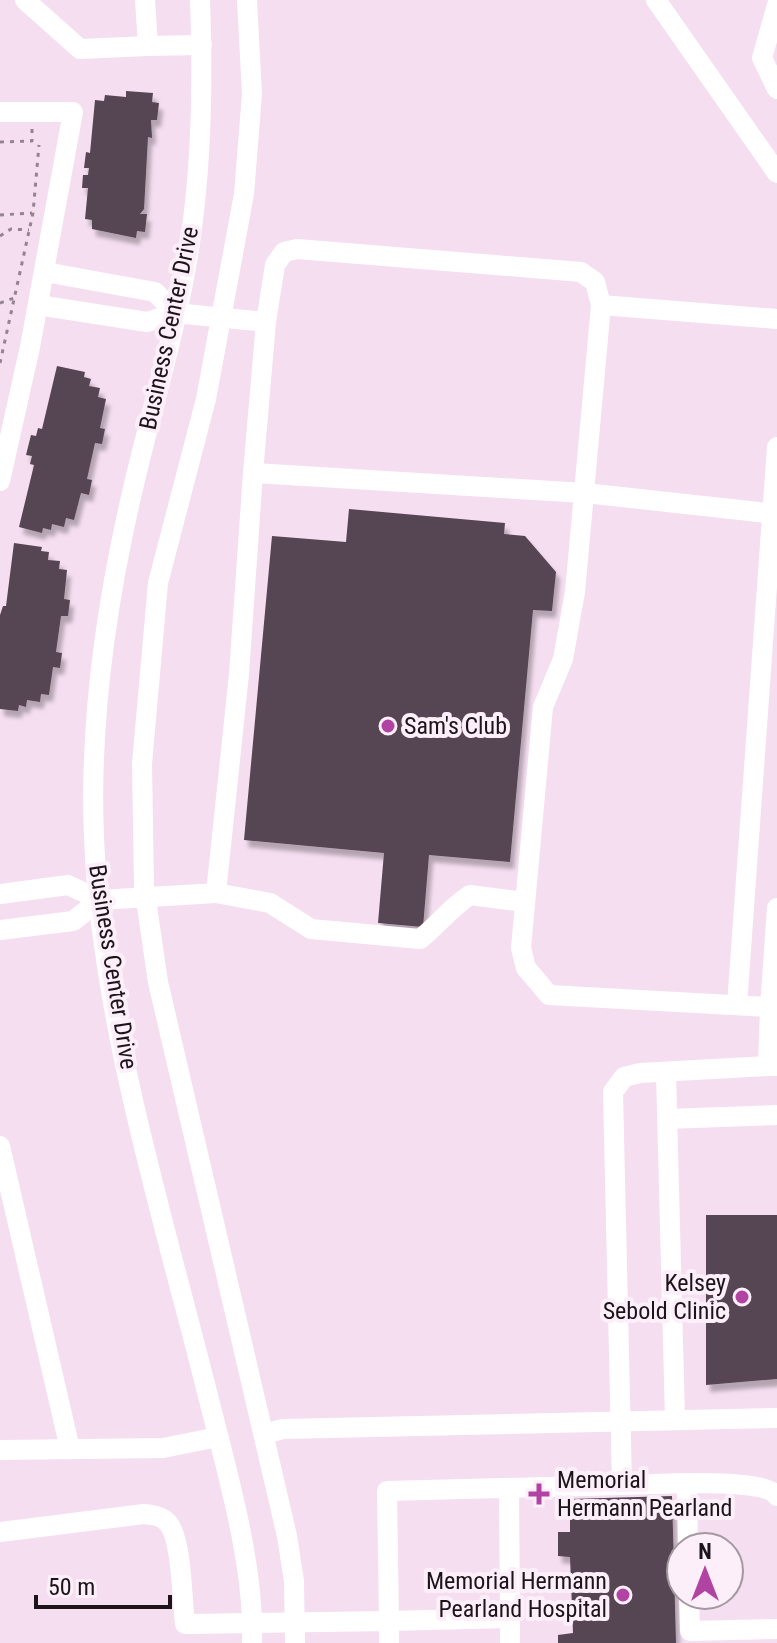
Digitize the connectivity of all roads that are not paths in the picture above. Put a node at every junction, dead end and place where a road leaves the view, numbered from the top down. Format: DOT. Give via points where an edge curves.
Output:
graph roads {
  1 [pos="25,0"];
  2 [pos="145,0"];
  3 [pos="200,0"];
  4 [pos="247,0"];
  5 [pos="656,0"];
  6 [pos="777,5"];
  7 [pos="202,45"];
  8 [pos="148,46"];
  9 [pos="777,89"];
  10 [pos="0,112"];
  11 [pos="777,173"];
  12 [pos="45,272"];
  13 [pos="38,305"];
  14 [pos="601,305"];
  15 [pos="175,313"];
  16 [pos="222,317"];
  17 [pos="777,319"];
  18 [pos="266,322"];
  19 [pos="6,422"];
  20 [pos="777,447"];
  21 [pos="253,473"];
  22 [pos="0,481"];
  23 [pos="585,493"];
  24 [pos="775,514"];
  25 [pos="216,893"];
  26 [pos="0,894"];
  27 [pos="145,896"];
  28 [pos="100,900"];
  29 [pos="525,902"];
  30 [pos="777,908"];
  31 [pos="0,930"];
  32 [pos="737,1005"];
  33 [pos="774,1007"];
  34 [pos="772,1066"];
  35 [pos="666,1072"];
  36 [pos="777,1115"];
  37 [pos="667,1119"];
  38 [pos="0,1146"];
  39 [pos="5,1194"];
  40 [pos="777,1418"];
  41 [pos="620,1419"];
  42 [pos="675,1419"];
  43 [pos="264,1434"];
  44 [pos="218,1437"];
  45 [pos="70,1449"];
  46 [pos="0,1450"];
  47 [pos="622,1485"];
  48 [pos="687,1485"];
  49 [pos="509,1488"];
  50 [pos="777,1496"];
  51 [pos="688,1531"];
  52 [pos="0,1532"];
  53 [pos="689,1611"];
  54 [pos="510,1618"];
  55 [pos="389,1621"];
  56 [pos="777,1629"];
  57 [pos="252,1633"];
  58 [pos="295,1633"];
  59 [pos="184,1634"];
  60 [pos="690,1637"];
  61 [pos="389,1643"];
  62 [pos="510,1643"];
  1 -- 8 [label="street" via="80,49"];
  2 -- 8 [label="street"];
  3 -- 7 [label="street, Business Center Drive"];
  4 -- 16 [label="street, Business Center Drive" via="252,94 244,194"];
  5 -- 11 [label="street"];
  6 -- 9 [label="street" via="762,58"];
  7 -- 8 [label="street"];
  7 -- 15 [label="street, Business Center Drive" via="191,235"];
  10 -- 12 [label="street" via="73,112"];
  12 -- 13 [label="street"];
  12 -- 15 [label="street" via="155,292"];
  13 -- 15 [label="street" via="147,322"];
  13 -- 19 [label="street"];
  14 -- 17 [label="street"];
  14 -- 18 [label="street" via="595,282 581,272 297,249 284,252 275,265"];
  14 -- 23 [label="street"];
  15 -- 16 [label="street"];
  15 -- 28 [label="street, Business Center Drive" via="108,613 95,716 94,838"];
  16 -- 18 [label="street"];
  16 -- 27 [label="street, Business Center Drive" via="158,583 142,764"];
  18 -- 21 [label="street"];
  19 -- 22 [label="street"];
  20 -- 24 [label="street"];
  21 -- 23 [label="street"];
  21 -- 25 [label="street"];
  23 -- 24 [label="street"];
  23 -- 29 [label="street" via="563,659 543,707"];
  24 -- 32 [label="street"];
  25 -- 27 [label="street"];
  25 -- 29 [label="street" via="270,903 311,929 420,939 470,895"];
  26 -- 28 [label="street" via="68,885"];
  27 -- 28 [label="street"];
  27 -- 43 [label="street, Business Center Drive" via="161,997"];
  28 -- 31 [label="street" via="73,921"];
  28 -- 44 [label="street, Business Center Drive" via="134,1102"];
  29 -- 32 [label="street" via="521,948 526,968 549,995"];
  30 -- 33 [label="street"];
  32 -- 33 [label="street"];
  33 -- 34 [label="street"];
  34 -- 35 [label="street"];
  35 -- 37 [label="street"];
  35 -- 41 [label="street" via="624,1077 613,1092"];
  36 -- 37 [label="street"];
  37 -- 42 [label="street"];
  38 -- 39 [label="street"];
  39 -- 45 [label="street"];
  40 -- 42 [label="street"];
  41 -- 42 [label="street"];
  41 -- 43 [label="street" via="283,1429"];
  41 -- 47 [label="street"];
  43 -- 58 [label="street, Business Center Drive" via="287,1536"];
  44 -- 45 [label="street" via="163,1448"];
  44 -- 57 [label="street, Business Center Drive" via="250,1591"];
  45 -- 46 [label="street"];
  47 -- 48 [label="street"];
  47 -- 49 [label="street"];
  48 -- 50 [label="street" via="750,1485 773,1490"];
  48 -- 51 [label="street"];
  49 -- 54 [label="street"];
  49 -- 55 [label="street" via="387,1491"];
  52 -- 59 [label="street" via="158,1516 169,1524 176,1545"];
  53 -- 60 [label="street"];
  54 -- 55 [label="street"];
  54 -- 62 [label="street"];
  55 -- 58 [label="street"];
  55 -- 61 [label="street"];
  56 -- 60 [label="street"];
  57 -- 58 [label="street"];
  57 -- 59 [label="street"];
}
